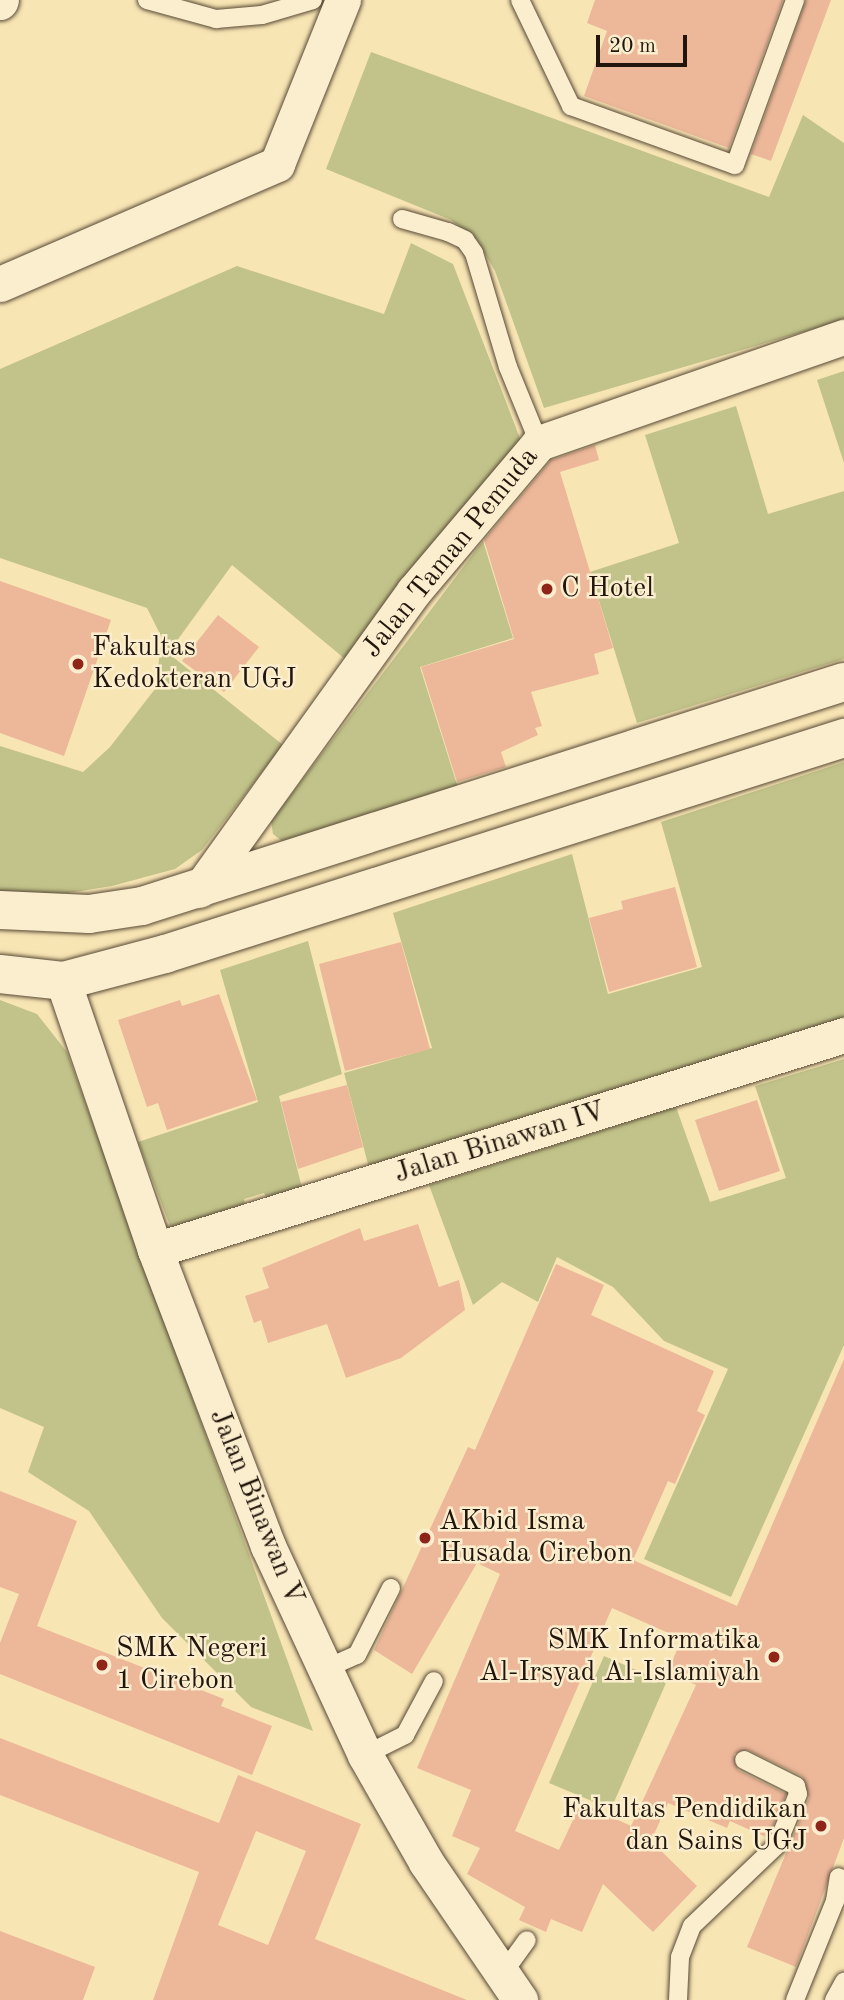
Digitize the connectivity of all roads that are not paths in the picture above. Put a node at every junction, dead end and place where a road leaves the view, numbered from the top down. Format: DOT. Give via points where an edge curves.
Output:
graph roads {
  1 [pos="148,0"];
  2 [pos="313,0"];
  3 [pos="343,0"];
  4 [pos="520,0"];
  5 [pos="796,0"];
  6 [pos="402,219"];
  7 [pos="0,284"];
  8 [pos="844,337"];
  9 [pos="539,443"];
  10 [pos="844,682"];
  11 [pos="844,738"];
  12 [pos="199,890"];
  13 [pos="0,910"];
  14 [pos="0,974"];
  15 [pos="63,981"];
  16 [pos="844,1035"];
  17 [pos="155,1250"];
  18 [pos="391,1588"];
  19 [pos="325,1669"];
  20 [pos="434,1681"];
  21 [pos="365,1755"];
  22 [pos="744,1760"];
  23 [pos="838,1877"];
  24 [pos="527,1940"];
  25 [pos="844,1982"];
  26 [pos="510,1988"];
  27 [pos="678,2000"];
  28 [pos="794,2000"];
  29 [pos="834,2000"];
  1 -- 2 [label="lane" via="216,19 262,15"];
  3 -- 7 [label="street" via="277,163"];
  4 -- 5 [label="lane" via="571,106 735,165"];
  6 -- 9 [label="lane" via="465,240 474,253 508,367"];
  8 -- 9 [label="street, Jalan Taman Pemuda"];
  9 -- 12 [label="street, Jalan Taman Pemuda" via="414,591"];
  10 -- 12 [label="street"];
  11 -- 15 [label="street" via="165,954"];
  12 -- 13 [label="street" via="89,914"];
  14 -- 15 [label="street"];
  15 -- 17 [label="street, Jalan Binawan V"];
  16 -- 17 [label="street, Jalan Binawan IV"];
  17 -- 19 [label="street, Jalan Binawan V" via="268,1546"];
  18 -- 19 [label="lane" via="357,1655"];
  19 -- 21 [label="street, Jalan Binawan V"];
  20 -- 21 [label="lane" via="405,1735"];
  21 -- 26 [label="street, Jalan Binawan V"];
  22 -- 27 [label="lane" via="796,1786 798,1794 777,1845 692,1926 680,1957"];
  23 -- 28 [label="lane" via="835,1901"];
  24 -- 26 [label="lane"];
  25 -- 29 [label="lane"];
}
